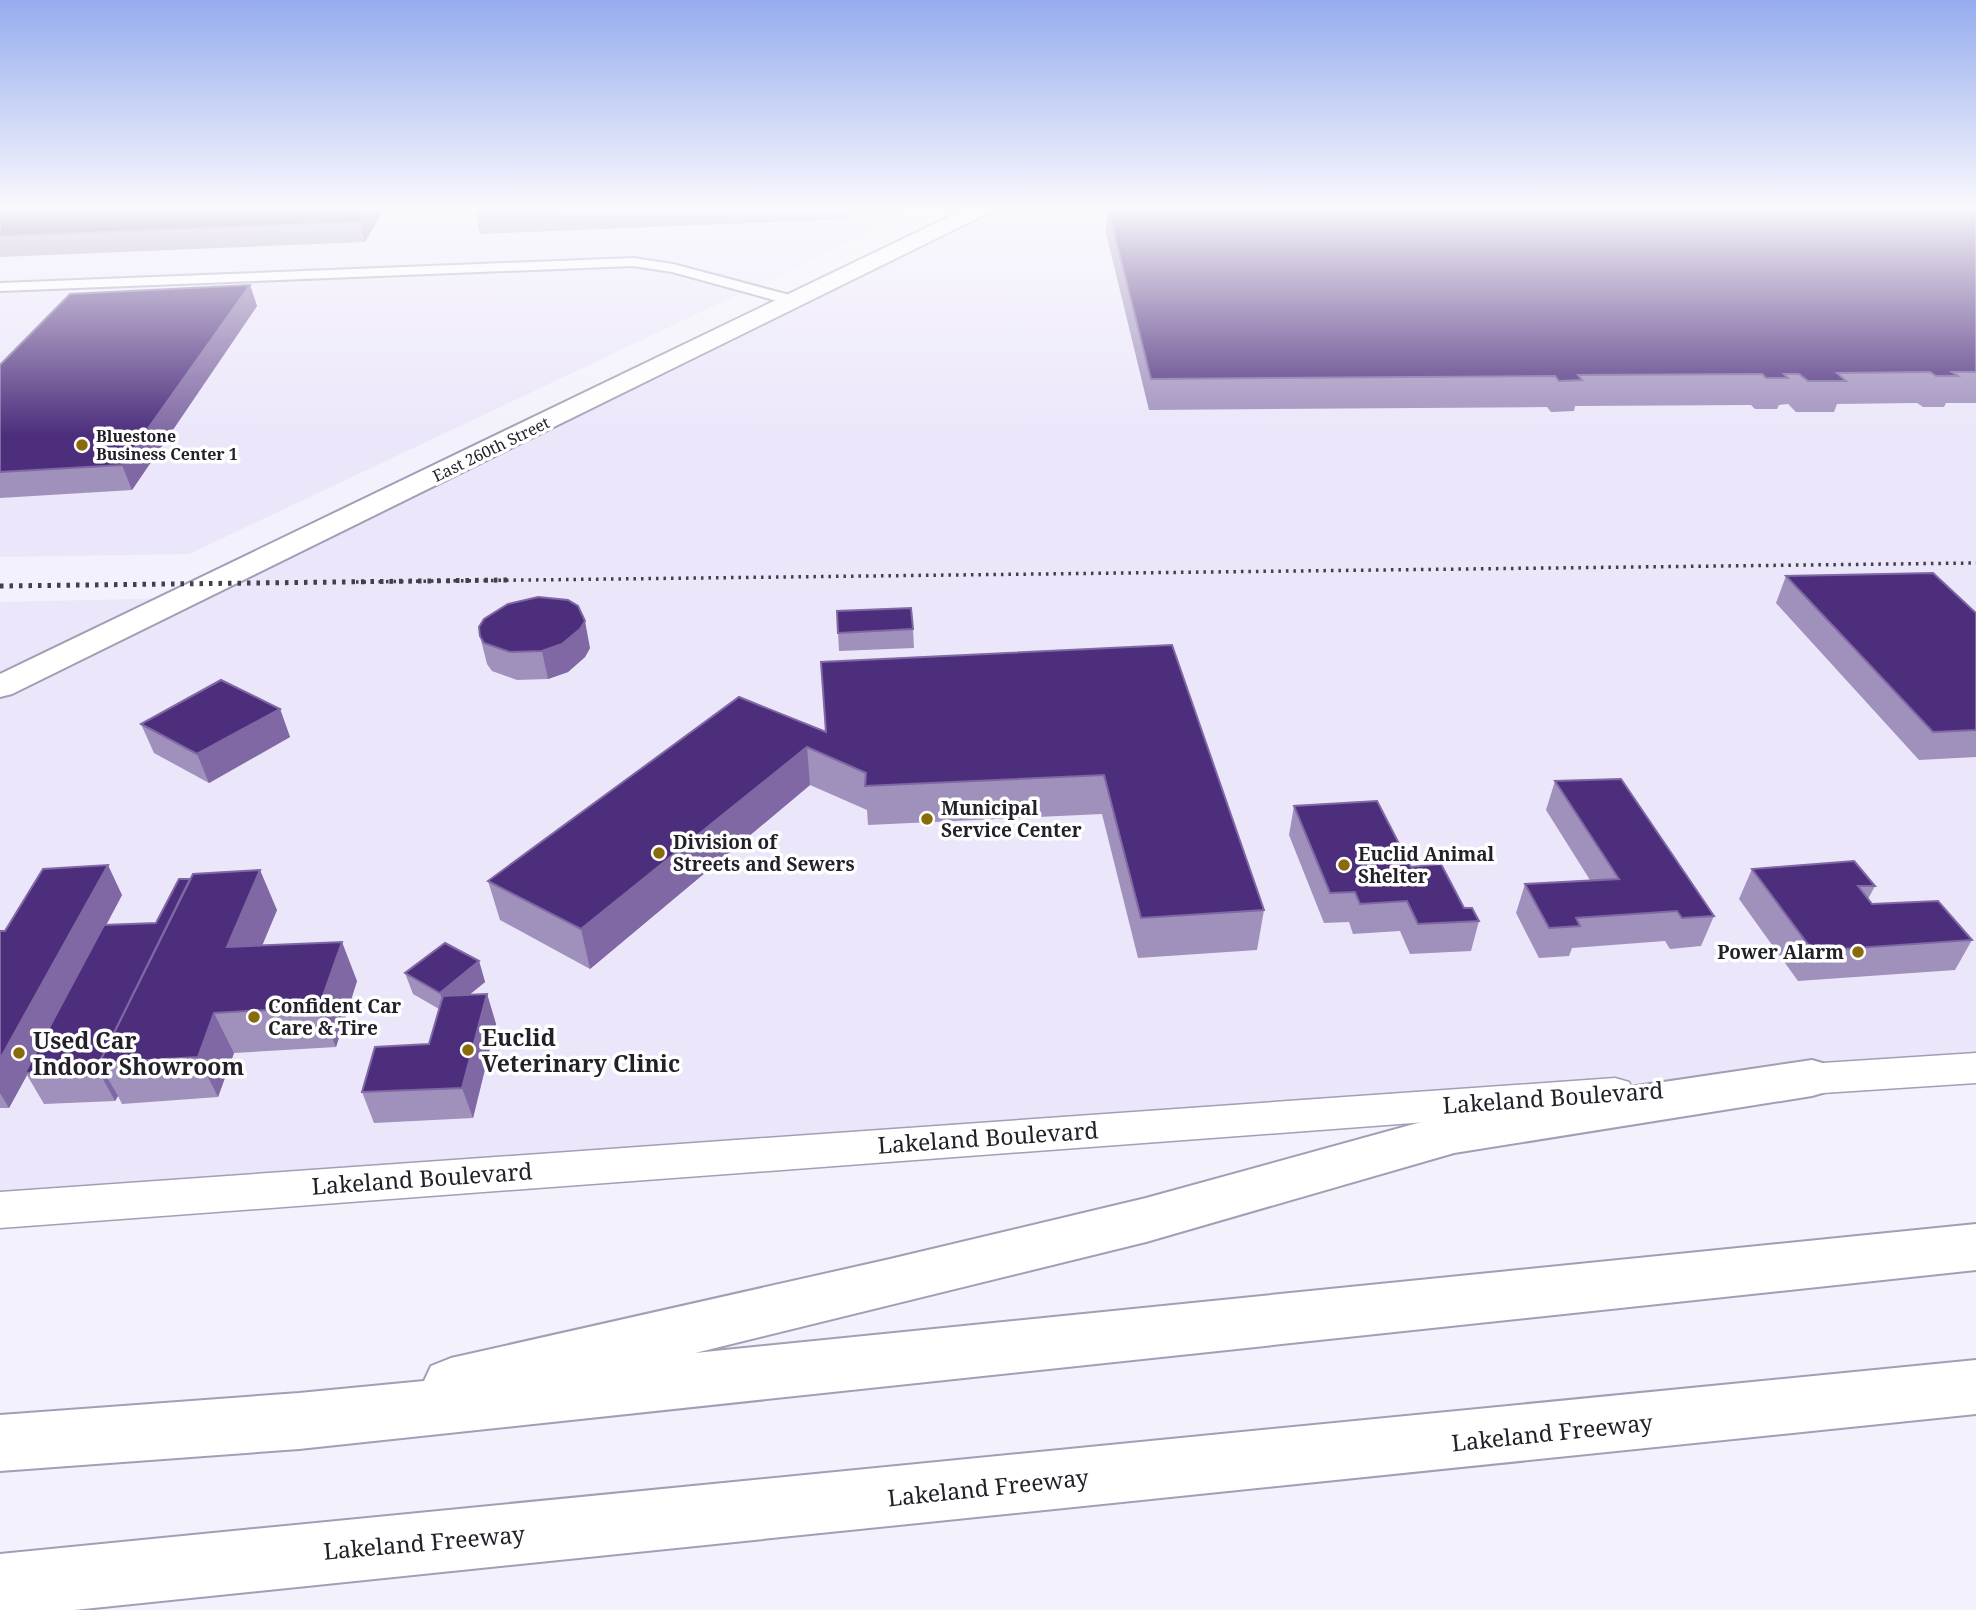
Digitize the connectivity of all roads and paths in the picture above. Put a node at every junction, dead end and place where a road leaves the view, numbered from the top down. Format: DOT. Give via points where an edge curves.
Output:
graph roads {
  1 [pos="73,284"];
  2 [pos="733,284"];
  3 [pos="830,284"];
  4 [pos="0,287"];
  5 [pos="796,301"];
  6 [pos="0,687"];
  7 [pos="1976,1068"];
  8 [pos="1812,1079"];
  9 [pos="0,1210"];
  10 [pos="1976,1247"];
  11 [pos="1976,1387"];
  12 [pos="299,1421"];
  13 [pos="0,1443"];
  14 [pos="0,1586"];
  1 -- 4 [label="street"];
  2 -- 5 [label="street"];
  3 -- 5 [label="main road, East 260th Street"];
  5 -- 6 [label="main road, East 260th Street"];
  7 -- 8 [label="street, Lakeland Boulevard"];
  8 -- 9 [label="street, Lakeland Boulevard"];
  8 -- 12 [label="main road" via="1454,1133 1146,1220"];
  10 -- 12 [label="main road"];
  11 -- 14 [label="main road, Lakeland Freeway"];
  12 -- 13 [label="main road"];
}
